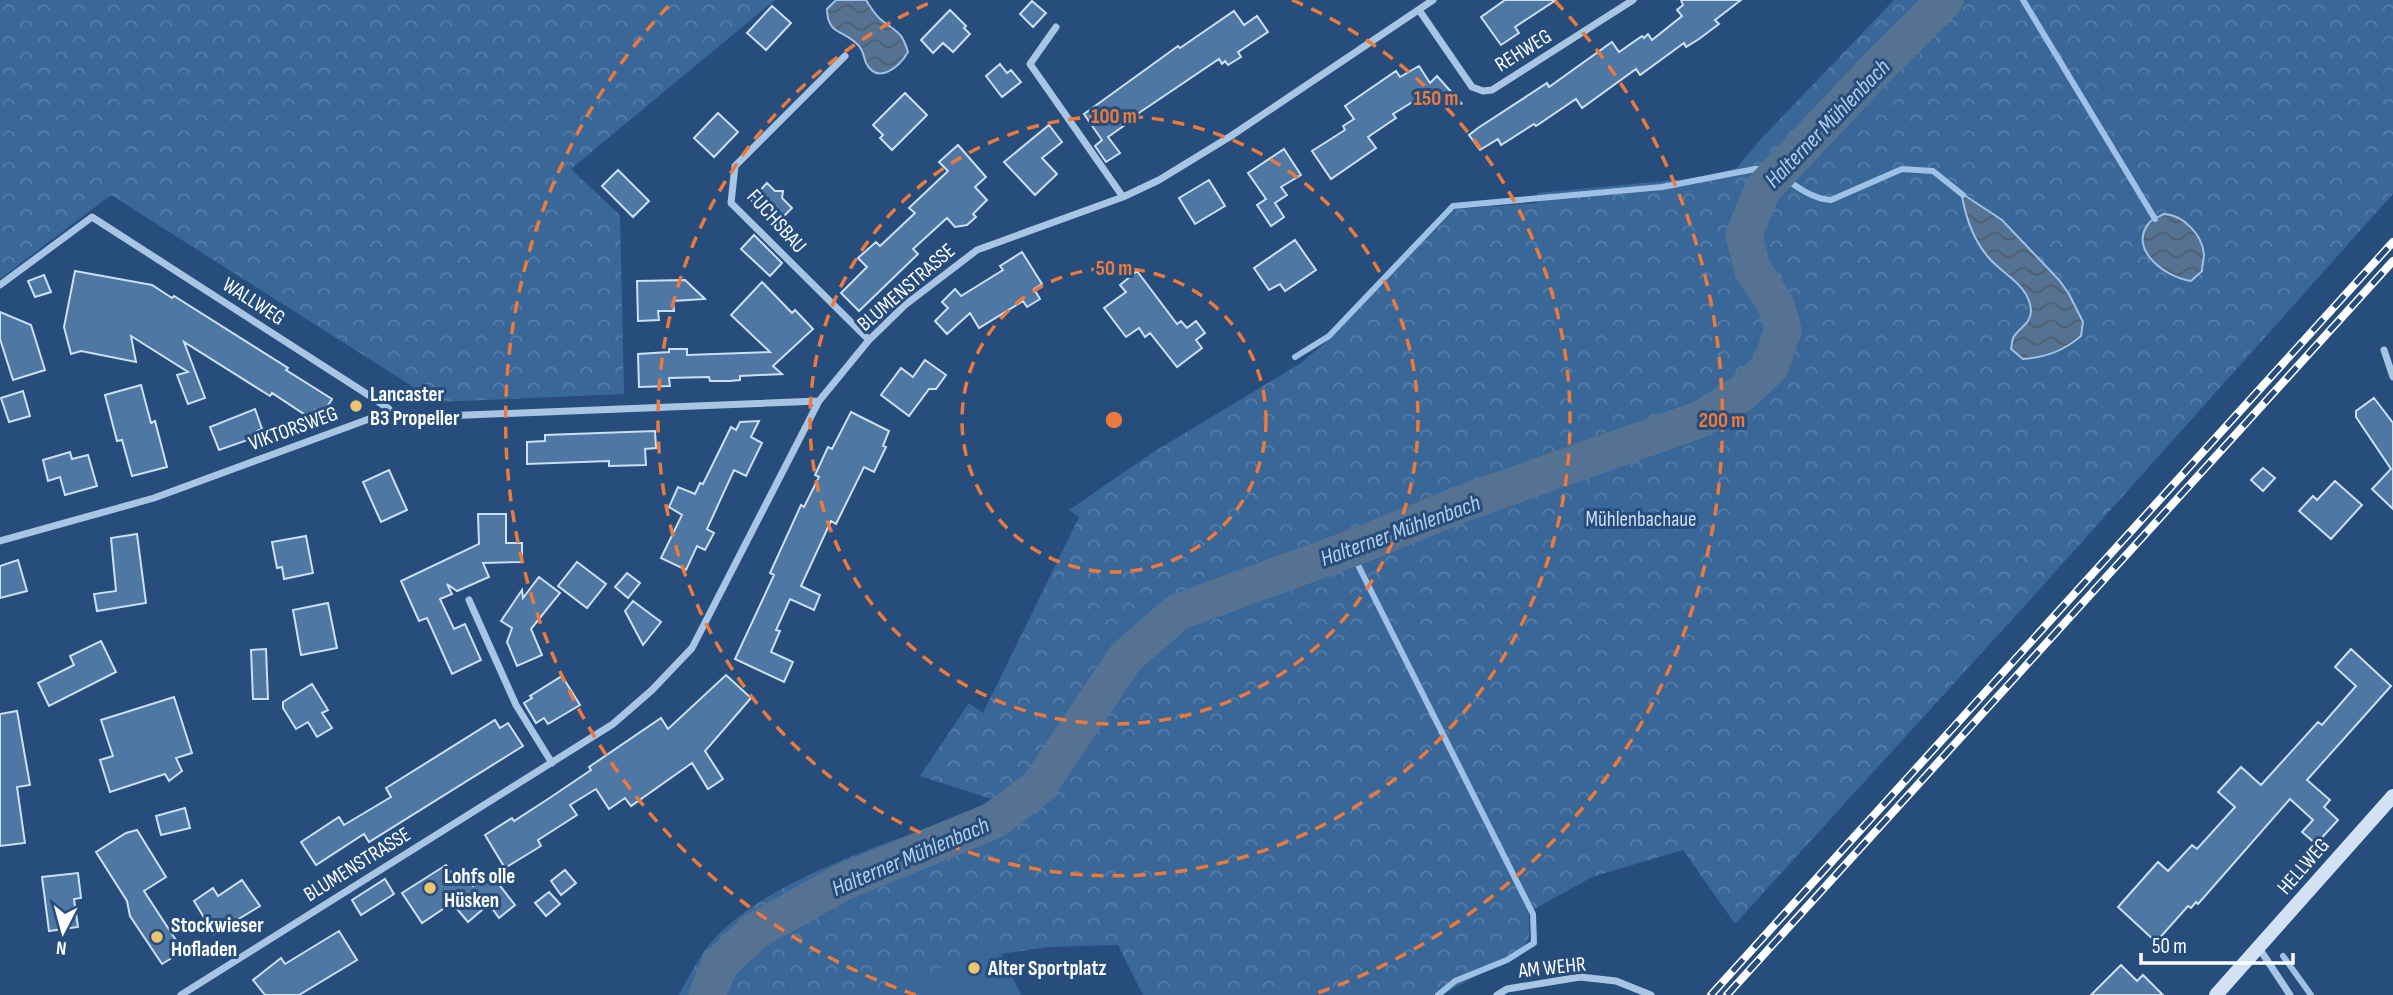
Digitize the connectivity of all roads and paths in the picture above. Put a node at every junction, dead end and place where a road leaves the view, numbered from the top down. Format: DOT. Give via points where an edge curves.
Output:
graph roads {
  1 [pos="1433,0"];
  2 [pos="1633,0"];
  3 [pos="1419,10"];
  4 [pos="1056,27"];
  5 [pos="845,56"];
  6 [pos="1123,197"];
  7 [pos="0,285"];
  8 [pos="869,340"];
  9 [pos="2384,350"];
  10 [pos="2393,377"];
  11 [pos="819,401"];
  12 [pos="395,417"];
  13 [pos="0,541"];
  14 [pos="469,600"];
  15 [pos="552,763"];
  16 [pos="2393,796"];
  17 [pos="2259,948"];
  18 [pos="181,995"];
  19 [pos="1497,995"];
  20 [pos="1651,995"];
  21 [pos="2216,995"];
  22 [pos="2290,995"];
  1 -- 3 [label="street, BLUMENSTRASSE"];
  2 -- 3 [label="street, REHWEG" via="1492,90 1483,91 1472,88"];
  3 -- 6 [label="street, BLUMENSTRASSE" via="1231,136"];
  4 -- 6 [label="street" via="1030,64"];
  5 -- 8 [label="street, FUCHSBAU" via="735,166 732,203"];
  6 -- 8 [label="street, BLUMENSTRASSE" via="977,250"];
  7 -- 12 [label="street, WALLWEG" via="92,217 370,396"];
  8 -- 11 [label="street, BLUMENSTRASSE"];
  9 -- 10 [label="street"];
  11 -- 12 [label="street, VIKTORSWEG"];
  11 -- 15 [label="street, BLUMENSTRASSE" via="692,648 614,724"];
  12 -- 13 [label="street, VIKTORSWEG" via="369,419 154,498"];
  14 -- 15 [label="street" via="516,705"];
  15 -- 18 [label="street, BLUMENSTRASSE"];
  16 -- 17 [label="street, HELLWEG"];
  17 -- 21 [label="street, HELLWEG"];
  17 -- 22 [label="street"];
  19 -- 20 [label="street, AM WEHR" via="1507,989 1580,977 1616,981"];
}
